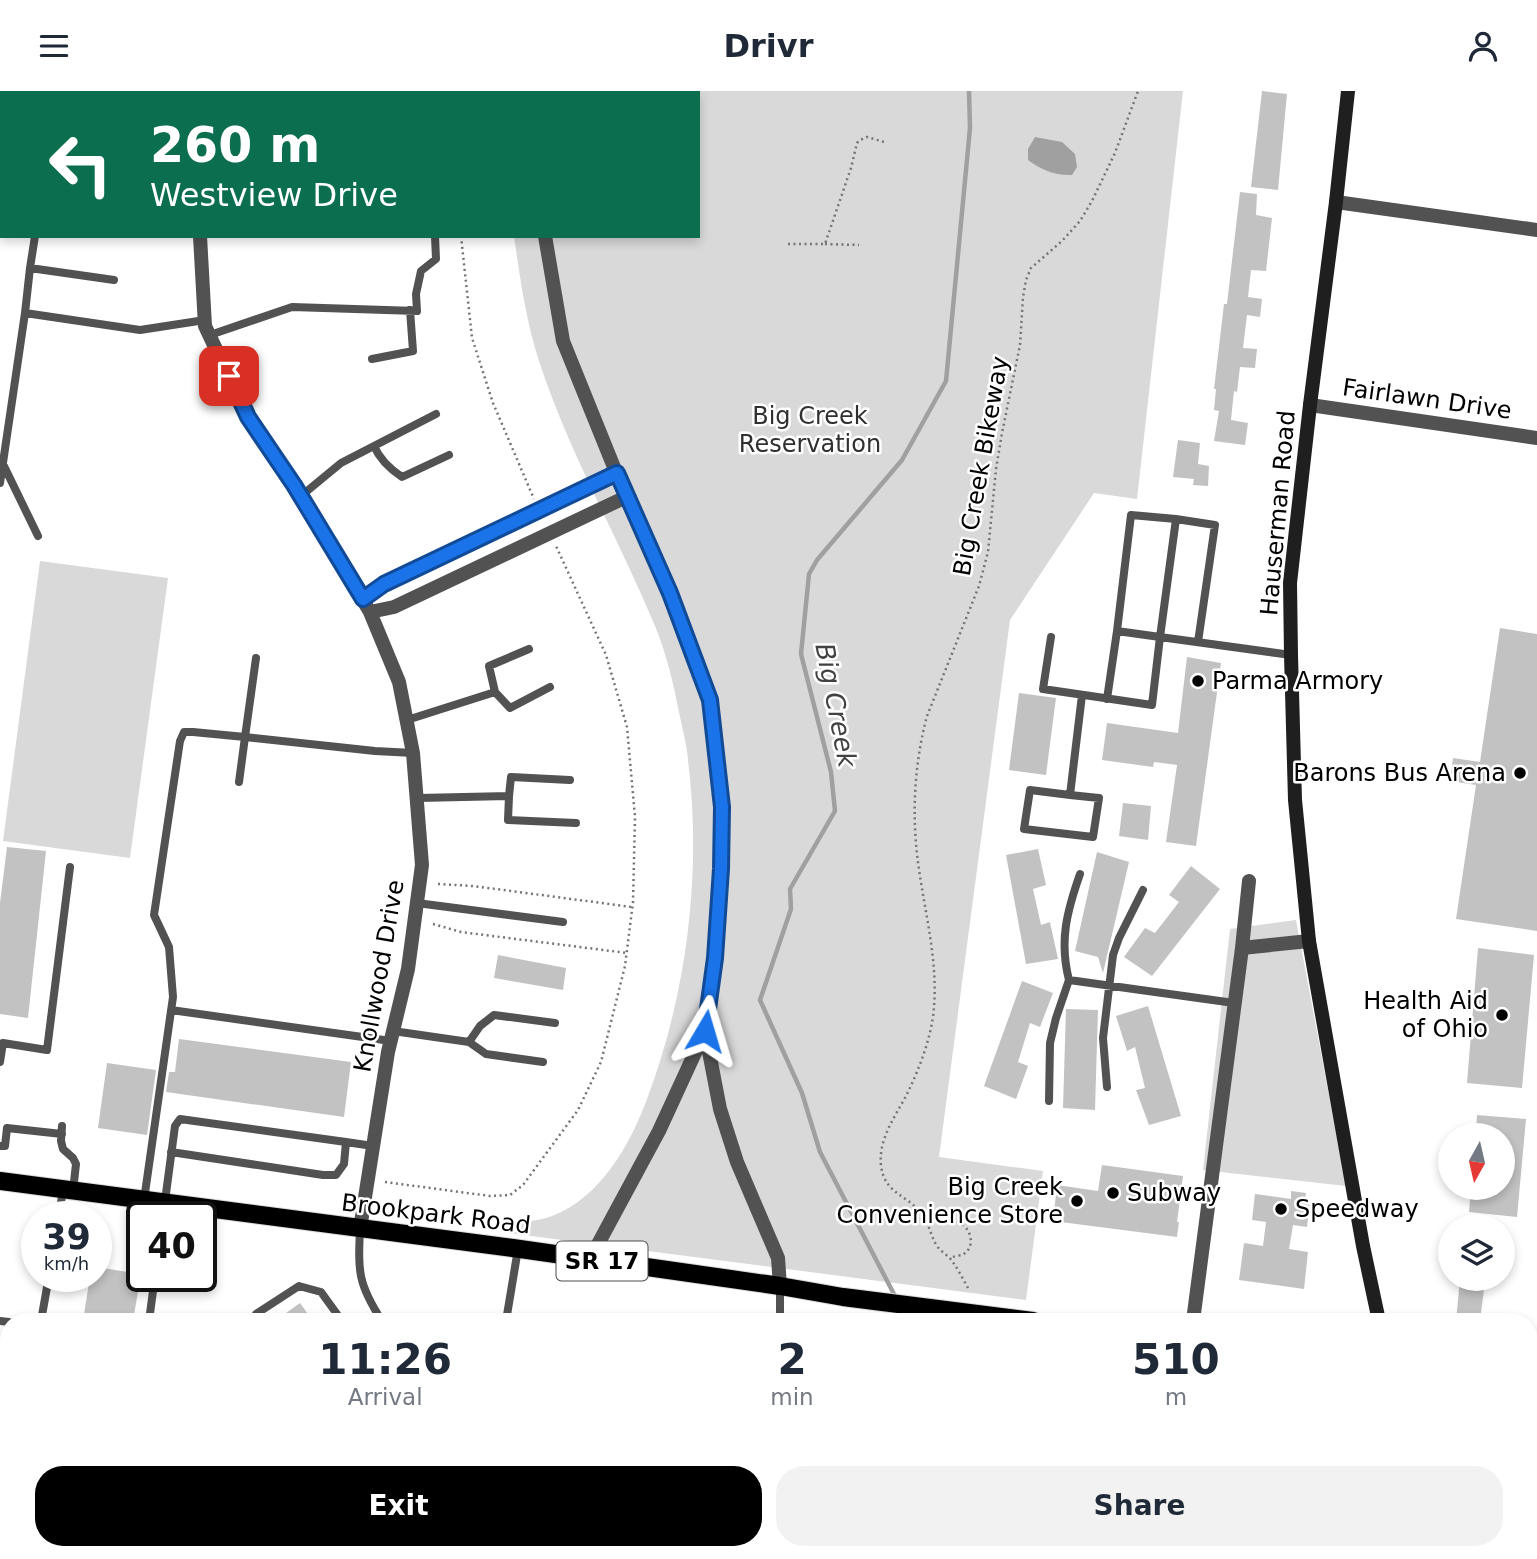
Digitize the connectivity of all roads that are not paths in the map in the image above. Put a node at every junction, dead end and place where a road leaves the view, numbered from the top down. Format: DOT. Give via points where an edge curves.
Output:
graph roads {
  1 [pos="1348,91"];
  2 [pos="1336,202"];
  3 [pos="1537,230"];
  4 [pos="35,238"];
  5 [pos="200,238"];
  6 [pos="435,238"];
  7 [pos="545,238"];
  8 [pos="30,268"];
  9 [pos="114,280"];
  10 [pos="410,310"];
  11 [pos="25,313"];
  12 [pos="205,320"];
  13 [pos="210,335"];
  14 [pos="372,359"];
  15 [pos="1310,405"];
  16 [pos="436,414"];
  17 [pos="1537,438"];
  18 [pos="374,446"];
  19 [pos="449,455"];
  20 [pos="3,464"];
  21 [pos="617,473"];
  22 [pos="0,483"];
  23 [pos="301,496"];
  24 [pos="626,497"];
  25 [pos="524,518"];
  26 [pos="1176,519"];
  27 [pos="38,536"];
  28 [pos="536,540"];
  29 [pos="446,555"];
  30 [pos="457,577"];
  31 [pos="367,605"];
  32 [pos="1117,631"];
  33 [pos="1160,637"];
  34 [pos="1051,638"];
  35 [pos="1198,642"];
  36 [pos="528,649"];
  37 [pos="1291,655"];
  38 [pos="256,658"];
  39 [pos="550,687"];
  40 [pos="495,692"];
  41 [pos="1082,695"];
  42 [pos="1107,699"];
  43 [pos="407,720"];
  44 [pos="245,737"];
  45 [pos="413,753"];
  46 [pos="570,781"];
  47 [pos="239,782"];
  48 [pos="1070,795"];
  49 [pos="509,796"];
  50 [pos="418,798"];
  51 [pos="576,823"];
  52 [pos="70,867"];
  53 [pos="1080,874"];
  54 [pos="1249,881"];
  55 [pos="1143,890"];
  56 [pos="417,903"];
  57 [pos="563,922"];
  58 [pos="1309,941"];
  59 [pos="1241,948"];
  60 [pos="1069,980"];
  61 [pos="1109,986"];
  62 [pos="1234,1003"];
  63 [pos="171,1010"];
  64 [pos="555,1023"];
  65 [pos="705,1031"];
  66 [pos="392,1036"];
  67 [pos="469,1042"];
  68 [pos="0,1062"];
  69 [pos="543,1062"];
  70 [pos="1107,1087"];
  71 [pos="1049,1101"];
  72 [pos="346,1142"];
  73 [pos="0,1146"];
  74 [pos="373,1146"];
  75 [pos="171,1152"];
  76 [pos="0,1181"];
  77 [pos="68,1190"];
  78 [pos="144,1200"];
  79 [pos="64,1201"];
  80 [pos="165,1201"];
  81 [pos="217,1215"];
  82 [pos="360,1229"];
  83 [pos="518,1249"];
  84 [pos="590,1259"];
  85 [pos="780,1286"];
  86 [pos="46,1292"];
  87 [pos="153,1292"];
  88 [pos="42,1313"];
  89 [pos="150,1313"];
  90 [pos="258,1313"];
  91 [pos="336,1313"];
  92 [pos="377,1313"];
  93 [pos="507,1313"];
  94 [pos="779,1313"];
  95 [pos="961,1313"];
  96 [pos="1194,1313"];
  97 [pos="1377,1313"];
  1 -- 2 [label="main road, Hauserman Road"];
  2 -- 3 [label="street"];
  2 -- 15 [label="main road, Hauserman Road"];
  4 -- 8 [label="lane"];
  5 -- 12 [label="street, Knollwood Drive"];
  6 -- 10 [label="lane" via="436,258 421,271 417,311"];
  7 -- 21 [label="street" via="563,341"];
  8 -- 9 [label="lane"];
  8 -- 11 [label="lane"];
  10 -- 13 [label="lane" via="292,307"];
  10 -- 14 [label="lane" via="413,351"];
  11 -- 12 [label="lane" via="140,330"];
  11 -- 20 [label="lane"];
  12 -- 13 [label="street, Knollwood Drive"];
  13 -- 23 [label="street, Knollwood Drive" via="248,417"];
  15 -- 17 [label="street, Fairlawn Drive"];
  15 -- 37 [label="main road, Hauserman Road" via="1290,583"];
  16 -- 18 [label="lane"];
  18 -- 19 [label="lane" via="389,468 402,477"];
  18 -- 23 [label="lane" via="341,463"];
  20 -- 22 [label="lane"];
  20 -- 27 [label="lane"];
  21 -- 24 [label="street"];
  21 -- 25 [label="street"];
  23 -- 31 [label="street, Knollwood Drive"];
  24 -- 28 [label="street"];
  24 -- 65 [label="street" via="670,593 710,700 722,807 715,958"];
  25 -- 28 [label="street"];
  25 -- 29 [label="street"];
  26 -- 32 [label="lane" via="1131,515"];
  26 -- 33 [label="lane"];
  26 -- 35 [label="lane" via="1215,524"];
  28 -- 30 [label="street"];
  29 -- 30 [label="street"];
  29 -- 31 [label="street" via="384,584"];
  30 -- 31 [label="street" via="394,607"];
  31 -- 43 [label="street, Knollwood Drive" via="400,682"];
  32 -- 33 [label="lane"];
  32 -- 42 [label="lane"];
  33 -- 35 [label="lane"];
  33 -- 42 [label="lane" via="1152,705"];
  34 -- 41 [label="lane" via="1043,689"];
  35 -- 37 [label="lane"];
  36 -- 40 [label="lane" via="489,666"];
  37 -- 58 [label="main road, Hauserman Road" via="1296,800"];
  38 -- 44 [label="lane"];
  39 -- 40 [label="lane" via="510,708"];
  40 -- 43 [label="lane"];
  41 -- 42 [label="lane"];
  41 -- 48 [label="lane"];
  43 -- 45 [label="street, Knollwood Drive"];
  44 -- 45 [label="lane"];
  44 -- 47 [label="lane"];
  44 -- 63 [label="lane" via="184,732 180,741 154,915 169,947"];
  45 -- 50 [label="street, Knollwood Drive"];
  46 -- 49 [label="lane" via="511,777"];
  48 -- 48 [label="lane" via="1099,798 1093,837 1024,829 1030,790"];
  49 -- 50 [label="lane"];
  49 -- 51 [label="lane" via="508,820"];
  50 -- 56 [label="street, Knollwood Drive" via="422,865"];
  52 -- 68 [label="lane" via="47,1050 3,1043"];
  53 -- 60 [label="lane" via="1065,922"];
  54 -- 59 [label="street"];
  55 -- 61 [label="lane" via="1119,938"];
  56 -- 57 [label="lane"];
  56 -- 66 [label="street, Knollwood Drive"];
  58 -- 59 [label="street"];
  58 -- 97 [label="main road, Hauserman Road"];
  59 -- 62 [label="street"];
  60 -- 61 [label="lane"];
  60 -- 71 [label="lane" via="1050,1043"];
  61 -- 62 [label="lane"];
  61 -- 70 [label="lane" via="1103,1038"];
  62 -- 96 [label="street"];
  63 -- 66 [label="lane"];
  63 -- 78 [label="lane"];
  64 -- 67 [label="lane" via="494,1015"];
  65 -- 84 [label="street" via="659,1131"];
  65 -- 85 [label="street" via="720,1109 778,1258"];
  66 -- 67 [label="lane"];
  66 -- 74 [label="street, Knollwood Drive"];
  67 -- 69 [label="lane" via="486,1054"];
  72 -- 74 [label="lane"];
  72 -- 75 [label="lane" via="344,1164 336,1175"];
  72 -- 75 [label="lane" via="180,1119 174,1126"];
  73 -- 77 [label="lane" via="5,1146 8,1128 62,1130 63,1149 76,1164"];
  74 -- 82 [label="street, Knollwood Drive"];
  75 -- 80 [label="lane"];
  76 -- 77 [label="main road, Brookpark Road / SR 17"];
  77 -- 78 [label="main road, Brookpark Road / SR 17"];
  77 -- 79 [label="lane"];
  81 -- 82 [label="main road, Brookpark Road / SR 17"];
  82 -- 83 [label="main road, Brookpark Road / SR 17"];
  82 -- 92 [label="lane" via="361,1283"];
  83 -- 84 [label="main road, Brookpark Road / SR 17"];
  83 -- 93 [label="lane"];
  84 -- 85 [label="main road, Brookpark Road / SR 17"];
  85 -- 94 [label="lane"];
  85 -- 95 [label="main road, Brookpark Road / SR 17"];
  86 -- 88 [label="lane"];
  87 -- 89 [label="lane"];
  90 -- 91 [label="lane" via="299,1286 321,1292"];
}
